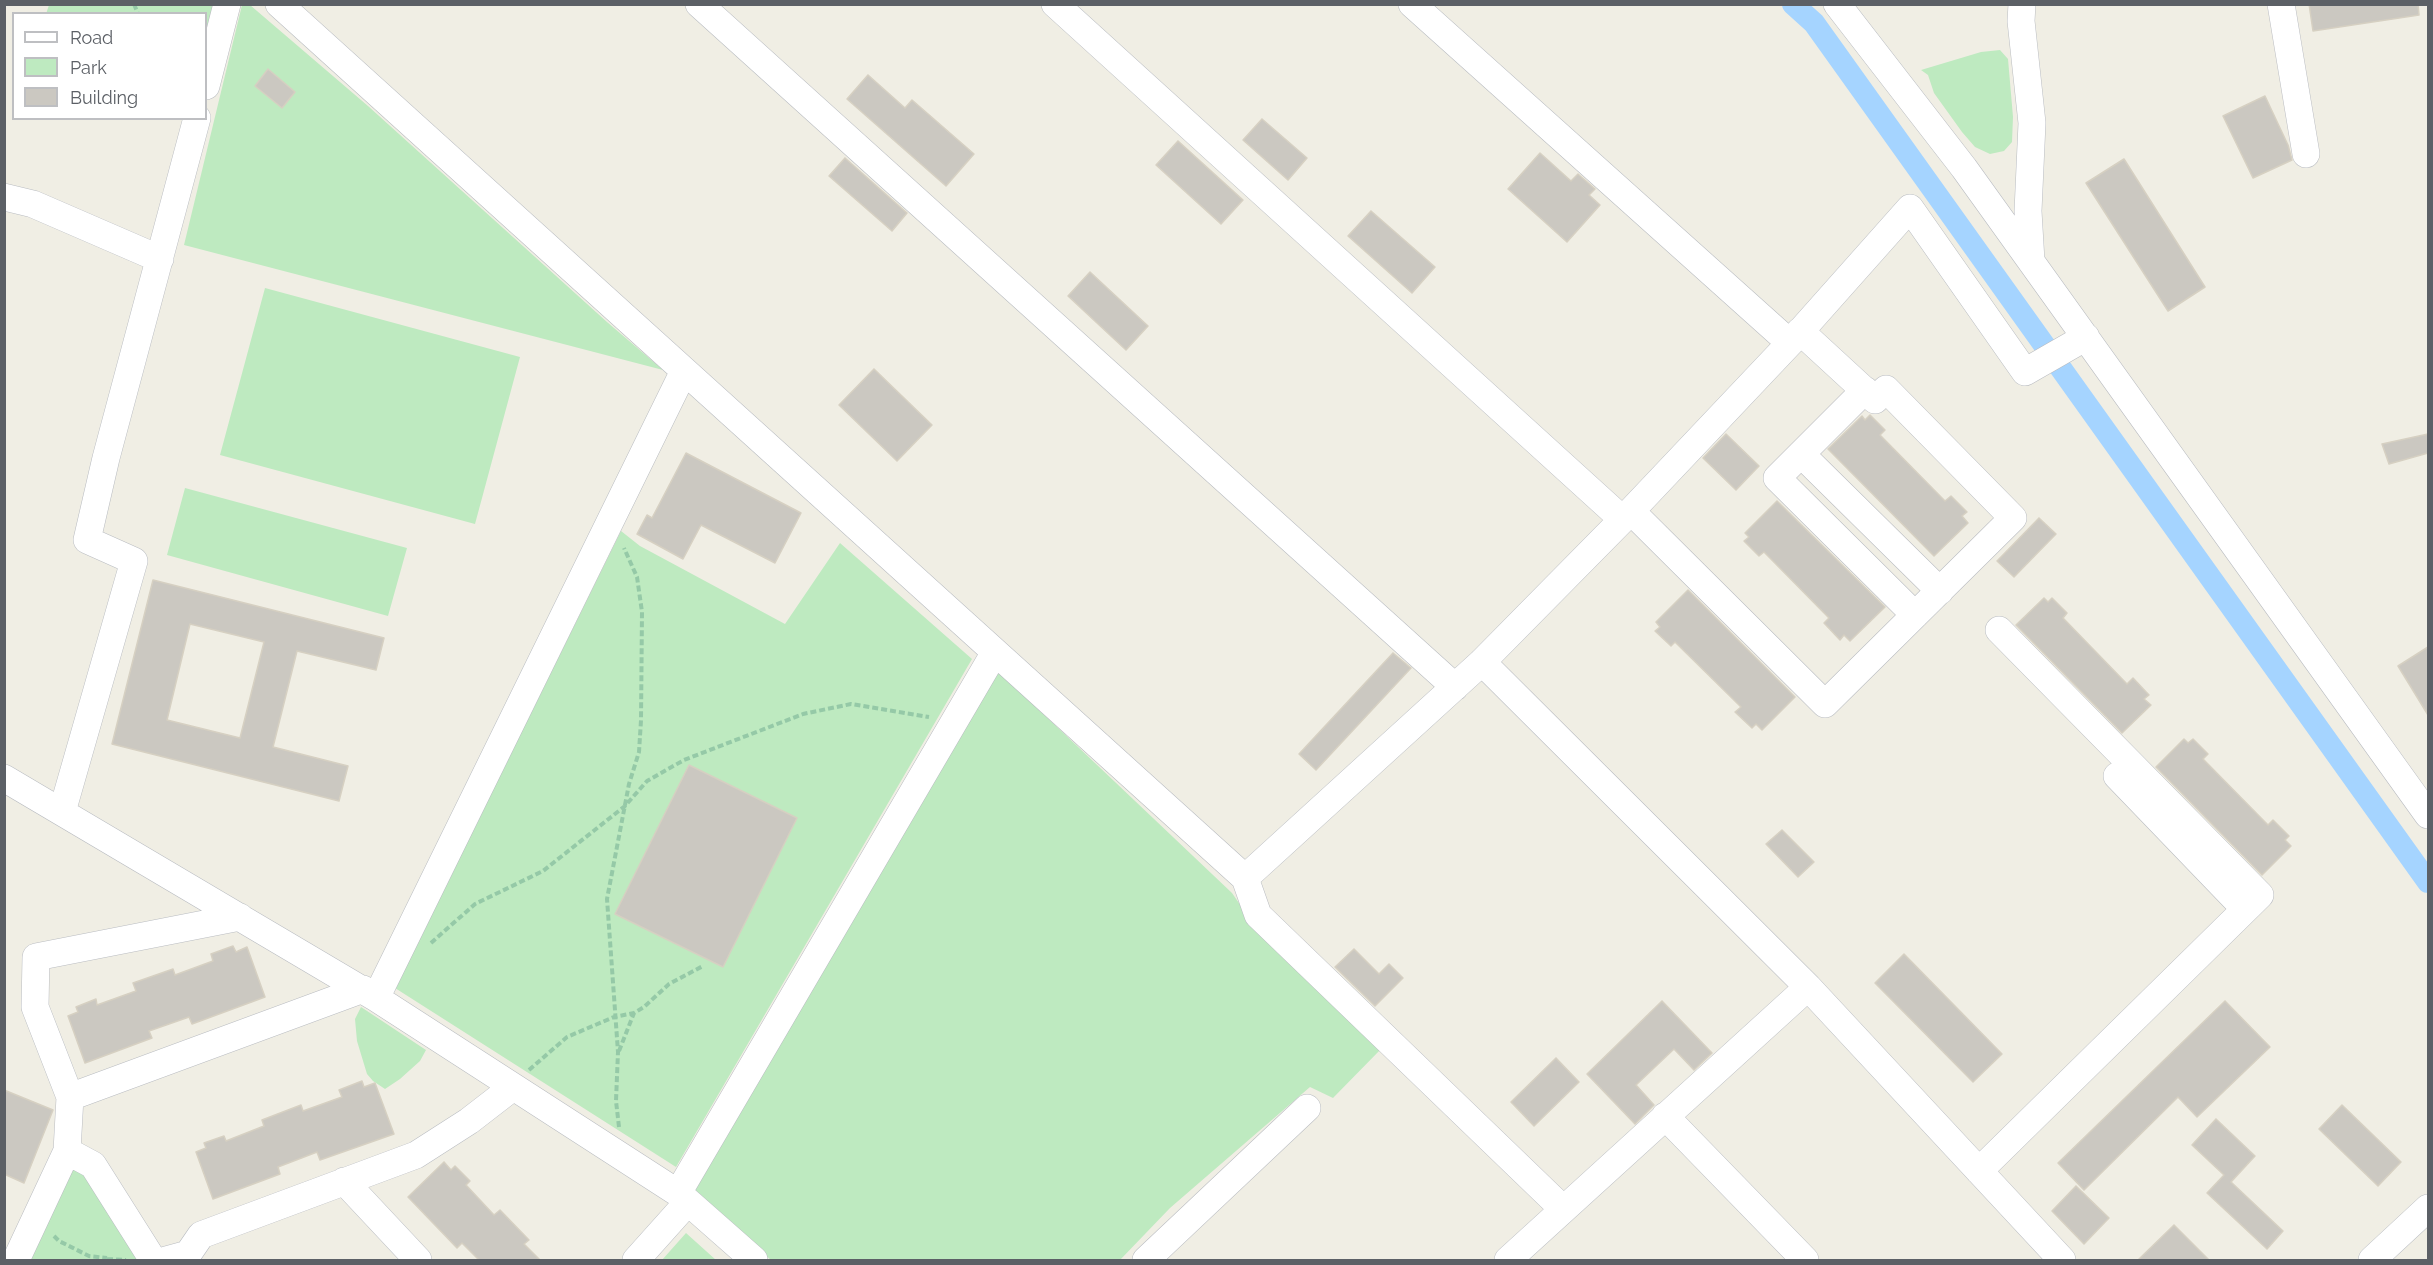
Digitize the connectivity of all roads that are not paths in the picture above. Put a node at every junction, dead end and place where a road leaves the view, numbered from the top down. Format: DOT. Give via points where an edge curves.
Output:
graph roads {
  1 [pos="227,4"];
  2 [pos="279,4"];
  3 [pos="699,4"];
  4 [pos="1055,4"];
  5 [pos="1412,4"];
  6 [pos="1837,4"];
  7 [pos="2022,4"];
  8 [pos="2282,4"];
  9 [pos="207,82"];
  10 [pos="196,120"];
  11 [pos="2306,154"];
  12 [pos="4,197"];
  13 [pos="160,259"];
  14 [pos="2031,261"];
  15 [pos="1795,337"];
  16 [pos="2086,337"];
  17 [pos="684,371"];
  18 [pos="1865,390"];
  19 [pos="1801,454"];
  20 [pos="1626,515"];
  21 [pos="1940,591"];
  22 [pos="1915,615"];
  23 [pos="1997,640"];
  24 [pos="995,652"];
  25 [pos="1482,662"];
  26 [pos="1455,687"];
  27 [pos="4,778"];
  28 [pos="62,812"];
  29 [pos="2428,814"];
  30 [pos="1245,878"];
  31 [pos="240,917"];
  32 [pos="1808,987"];
  33 [pos="369,994"];
  34 [pos="513,1087"];
  35 [pos="70,1097"];
  36 [pos="1307,1108"];
  37 [pos="1665,1116"];
  38 [pos="67,1150"];
  39 [pos="1979,1171"];
  40 [pos="344,1181"];
  41 [pos="683,1198"];
  42 [pos="2428,1208"];
  43 [pos="1563,1209"];
  44 [pos="1514,1258"];
  45 [pos="16,1260"];
  46 [pos="153,1260"];
  47 [pos="166,1260"];
  48 [pos="418,1260"];
  49 [pos="636,1260"];
  50 [pos="754,1260"];
  51 [pos="1146,1260"];
  52 [pos="1805,1260"];
  53 [pos="2062,1260"];
  54 [pos="2372,1260"];
  1 -- 9 [label="street"];
  2 -- 17 [label="street"];
  3 -- 26 [label="street"];
  4 -- 20 [label="street"];
  5 -- 15 [label="street"];
  6 -- 14 [label="street" via="1965,168"];
  7 -- 14 [label="street" via="2032,123 2028,212"];
  8 -- 11 [label="street"];
  10 -- 13 [label="street"];
  12 -- 13 [label="street" via="33,204"];
  13 -- 28 [label="street" via="87,540 134,561"];
  14 -- 16 [label="street"];
  15 -- 16 [label="street" via="1910,208 2025,372"];
  15 -- 18 [label="street"];
  15 -- 20 [label="street"];
  16 -- 29 [label="street"];
  17 -- 24 [label="street"];
  17 -- 33 [label="street" via="395,960"];
  18 -- 19 [label="street"];
  18 -- 21 [label="street" via="1875,400 1886,390 2013,518"];
  19 -- 21 [label="street"];
  19 -- 22 [label="street" via="1777,478"];
  20 -- 22 [label="street" via="1825,704"];
  20 -- 25 [label="street"];
  21 -- 22 [label="street"];
  23 -- 39 [label="street" via="2260,895"];
  24 -- 30 [label="street"];
  24 -- 41 [label="street"];
  25 -- 26 [label="street"];
  25 -- 32 [label="street"];
  26 -- 30 [label="street"];
  27 -- 28 [label="street"];
  28 -- 31 [label="street"];
  30 -- 43 [label="street" via="1258,915"];
  31 -- 33 [label="street"];
  31 -- 35 [label="street" via="36,957 35,1007"];
  32 -- 37 [label="street"];
  32 -- 39 [label="street"];
  33 -- 34 [label="street"];
  33 -- 35 [label="street"];
  34 -- 40 [label="street" via="470,1121 416,1155"];
  34 -- 41 [label="street"];
  35 -- 38 [label="street"];
  36 -- 51 [label="street"];
  37 -- 43 [label="street"];
  37 -- 52 [label="street"];
  38 -- 45 [label="street"];
  38 -- 46 [label="street" via="93,1165"];
  39 -- 53 [label="street"];
  40 -- 47 [label="street" via="201,1235 188,1254"];
  40 -- 48 [label="street"];
  41 -- 49 [label="street"];
  41 -- 50 [label="street"];
  42 -- 54 [label="street"];
  43 -- 44 [label="street"];
}
